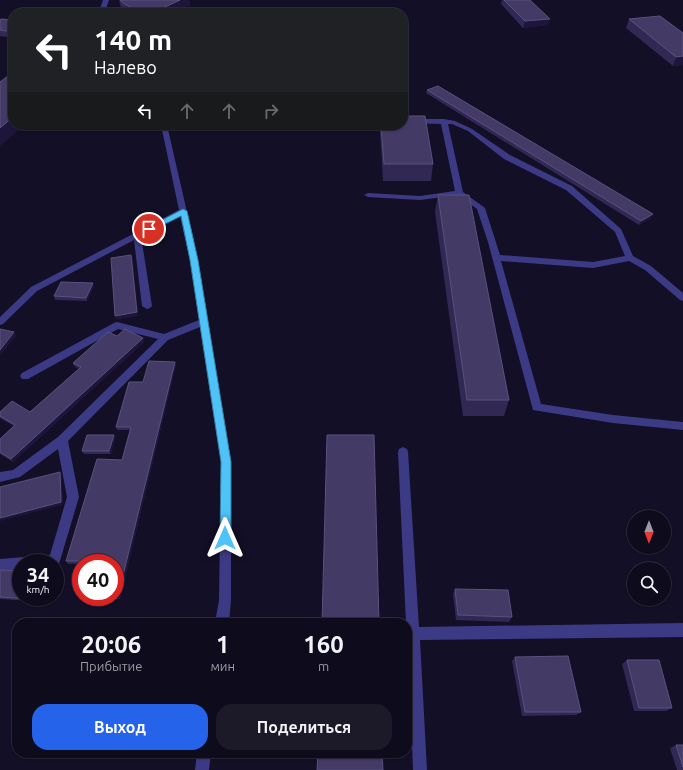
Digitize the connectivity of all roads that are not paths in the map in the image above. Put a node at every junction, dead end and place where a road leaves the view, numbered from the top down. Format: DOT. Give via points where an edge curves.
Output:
graph roads {
  1 [pos="408,121"];
  2 [pos="444,121"];
  3 [pos="165,130"];
  4 [pos="459,193"];
  5 [pos="368,195"];
  6 [pos="183,211"];
  7 [pos="137,235"];
  8 [pos="497,258"];
  9 [pos="630,258"];
  10 [pos="683,298"];
  11 [pos="147,306"];
  12 [pos="204,320"];
  13 [pos="0,322"];
  14 [pos="165,338"];
  15 [pos="25,376"];
  16 [pos="683,426"];
  17 [pos="62,440"];
  18 [pos="402,452"];
  19 [pos="0,477"];
  20 [pos="57,554"];
  21 [pos="12,564"];
  22 [pos="0,565"];
  23 [pos="223,618"];
  24 [pos="411,618"];
  25 [pos="683,630"];
  26 [pos="412,634"];
  27 [pos="203,758"];
  28 [pos="202,770"];
  29 [pos="420,770"];
  1 -- 2 [label="street"];
  2 -- 4 [label="street"];
  2 -- 9 [label="street" via="470,130 507,157 569,188 618,231"];
  3 -- 6 [label="street"];
  4 -- 5 [label="street" via="420,198"];
  4 -- 8 [label="street" via="481,208"];
  6 -- 7 [label="street"];
  6 -- 12 [label="street"];
  7 -- 11 [label="street"];
  7 -- 13 [label="street" via="34,289"];
  8 -- 9 [label="street" via="592,265"];
  8 -- 16 [label="street" via="536,407 613,419"];
  9 -- 10 [label="street" via="648,268"];
  12 -- 14 [label="street"];
  12 -- 23 [label="street" via="226,462"];
  14 -- 15 [label="street" via="117,325"];
  14 -- 17 [label="street"];
  17 -- 19 [label="street" via="16,474"];
  17 -- 20 [label="street" via="73,497"];
  18 -- 24 [label="street"];
  21 -- 22 [label="street"];
  25 -- 26 [label="street"];
  26 -- 29 [label="street"];
  27 -- 28 [label="street"];
}
